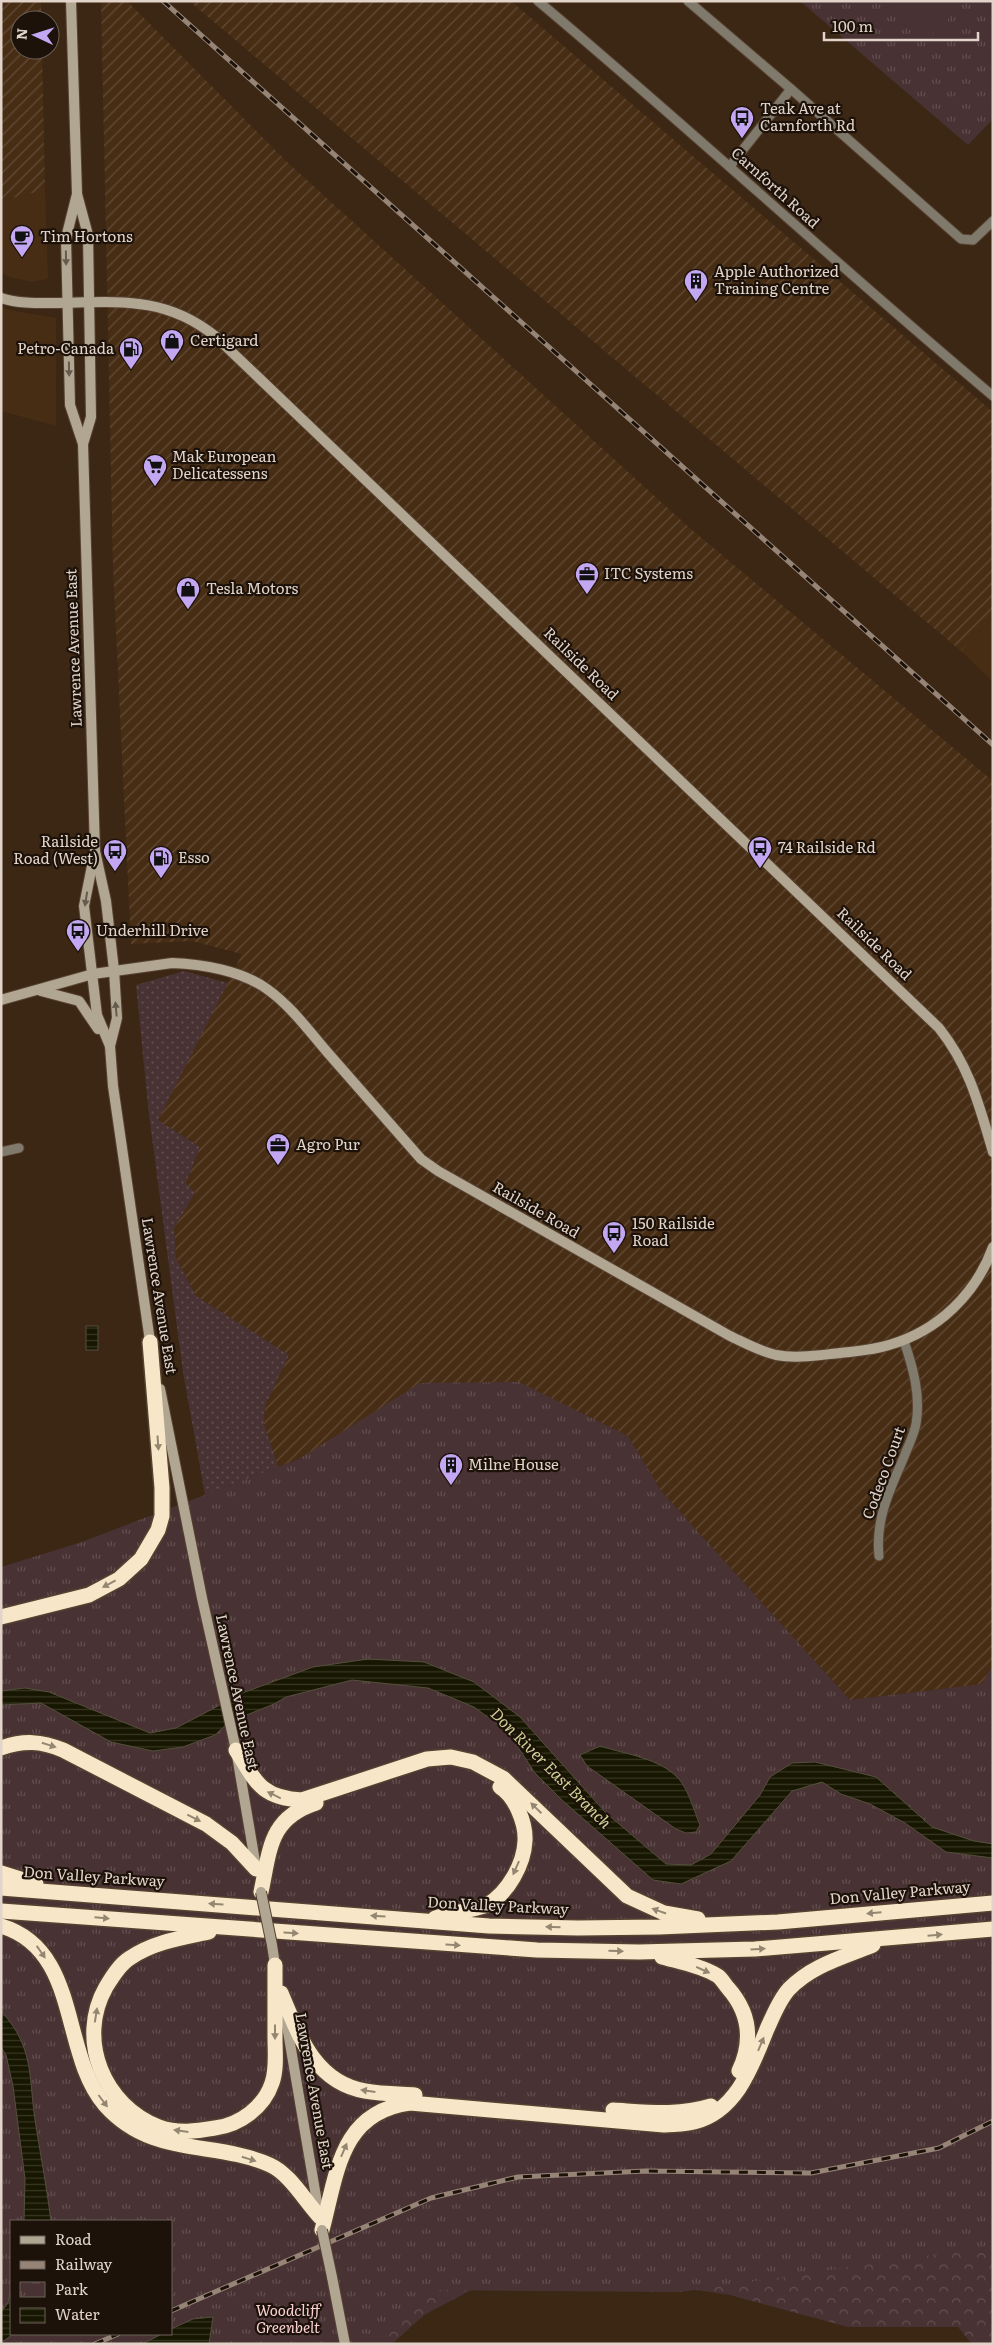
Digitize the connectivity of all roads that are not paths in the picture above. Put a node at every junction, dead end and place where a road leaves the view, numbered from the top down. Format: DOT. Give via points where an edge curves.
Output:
graph roads {
  1 [pos="72,1"];
  2 [pos="538,1"];
  3 [pos="688,1"];
  4 [pos="791,89"];
  5 [pos="730,166"];
  6 [pos="77,194"];
  7 [pos="993,221"];
  8 [pos="1,298"];
  9 [pos="89,302"];
  10 [pos="67,303"];
  11 [pos="993,396"];
  12 [pos="83,444"];
  13 [pos="95,851"];
  14 [pos="114,970"];
  15 [pos="93,974"];
  16 [pos="40,990"];
  17 [pos="1,1000"];
  18 [pos="110,1046"];
  19 [pos="19,1148"];
  20 [pos="1,1152"];
  21 [pos="993,1152"];
  22 [pos="993,1247"];
  23 [pos="904,1341"];
  24 [pos="150,1342"];
  25 [pos="879,1556"];
  26 [pos="1,1617"];
  27 [pos="1,1748"];
  28 [pos="236,1750"];
  29 [pos="257,1872"];
  30 [pos="1,1873"];
  31 [pos="1,1888"];
  32 [pos="261,1892"];
  33 [pos="64,1893"];
  34 [pos="993,1903"];
  35 [pos="1,1911"];
  36 [pos="426,1920"];
  37 [pos="724,1924"];
  38 [pos="1,1926"];
  39 [pos="225,1928"];
  40 [pos="993,1930"];
  41 [pos="886,1939"];
  42 [pos="639,1952"];
  43 [pos="275,1966"];
  44 [pos="281,1993"];
  45 [pos="321,2223"];
  46 [pos="345,2344"];
  1 -- 6 [label="main road, Lawrence Avenue East"];
  2 -- 5 [label="street, Carnforth Road"];
  3 -- 4 [label="street"];
  4 -- 5 [label="street"];
  4 -- 7 [label="street" via="961,239 973,240"];
  5 -- 11 [label="street, Carnforth Road"];
  6 -- 9 [label="main road, Lawrence Avenue East" via="88,235"];
  6 -- 10 [label="main road, Lawrence Avenue East, one-way" via="66,238"];
  8 -- 10 [label="main road, Railside Road" via="15,302"];
  9 -- 10 [label="main road, Railside Road"];
  9 -- 12 [label="main road, Lawrence Avenue East" via="91,417"];
  9 -- 21 [label="main road, Railside Road" via="134,303 166,309 193,319 215,336 938,1028 955,1048 976,1091"];
  10 -- 12 [label="main road, Lawrence Avenue East, one-way" via="70,406"];
  12 -- 13 [label="main road, Lawrence Avenue East"];
  13 -- 14 [label="main road, Lawrence Avenue East" via="106,901"];
  13 -- 15 [label="main road, Lawrence Avenue East, one-way" via="84,906"];
  14 -- 15 [label="main road"];
  18 -- 14 [label="main road, Lawrence Avenue East, one-way" via="117,1018"];
  14 -- 23 [label="main road, Railside Road" via="185,963 238,975 267,988 299,1018 421,1159 760,1351 778,1356 827,1354"];
  15 -- 16 [label="main road"];
  15 -- 18 [label="main road, Lawrence Avenue East" via="97,1015"];
  16 -- 17 [label="main road"];
  16 -- 18 [label="main road" via="78,1001"];
  18 -- 24 [label="main road, Lawrence Avenue East"];
  19 -- 20 [label="street"];
  22 -- 23 [label="main road, Railside Road" via="986,1265 960,1303 944,1318"];
  23 -- 25 [label="street, Codeco Court" via="916,1383 917,1414 880,1518"];
  24 -- 26 [label="highway, one-way" via="162,1488 162,1516 158,1530 141,1559 119,1579 89,1595"];
  24 -- 28 [label="main road, Lawrence Avenue East" via="216,1668"];
  27 -- 29 [label="highway, one-way" via="33,1741 63,1750 206,1824 238,1848"];
  28 -- 29 [label="main road, Lawrence Avenue East"];
  37 -- 28 [label="highway, one-way" via="664,1913 627,1896 503,1778 473,1762 451,1757 427,1760 302,1800 292,1800 270,1794 256,1783"];
  29 -- 32 [label="main road, Lawrence Avenue East"];
  30 -- 33 [label="highway"];
  31 -- 33 [label="highway, Don Valley Parkway"];
  32 -- 36 [label="highway, one-way" via="272,1840 280,1824 292,1813 429,1767 459,1765 508,1792 520,1816 525,1840 518,1867 504,1892 486,1905"];
  32 -- 43 [label="main road, Lawrence Avenue East, bridge"];
  36 -- 33 [label="highway, Don Valley Parkway, one-way"];
  34 -- 37 [label="highway, Don Valley Parkway, one-way"];
  35 -- 39 [label="highway, one-way"];
  37 -- 36 [label="highway, Don Valley Parkway, one-way" via="578,1928 489,1926"];
  38 -- 45 [label="highway, one-way" via="36,1945 53,1969 89,2080 105,2105 124,2123 148,2137 271,2166 290,2182"];
  39 -- 42 [label="highway, one-way" via="517,1949"];
  43 -- 39 [label="highway, one-way" via="272,2083 264,2098 247,2116 224,2127 189,2132 162,2128 122,2104 106,2083 95,2055 98,2002 111,1979 128,1959 151,1945"];
  41 -- 40 [label="highway, one-way"];
  42 -- 41 [label="highway, one-way" via="755,1949"];
  45 -- 41 [label="highway, one-way" via="348,2140 363,2122 396,2104 410,2102 664,2125 694,2122 714,2113 741,2087 788,1990 810,1970"];
  42 -- 44 [label="highway, one-way" via="690,1964 718,1977 740,2002 748,2027 745,2058 727,2093 711,2106 672,2114 365,2092 337,2081 313,2060"];
  43 -- 44 [label="main road, Lawrence Avenue East"];
  44 -- 45 [label="main road, Lawrence Avenue East"];
  45 -- 46 [label="main road, Lawrence Avenue East, bridge"];
}
